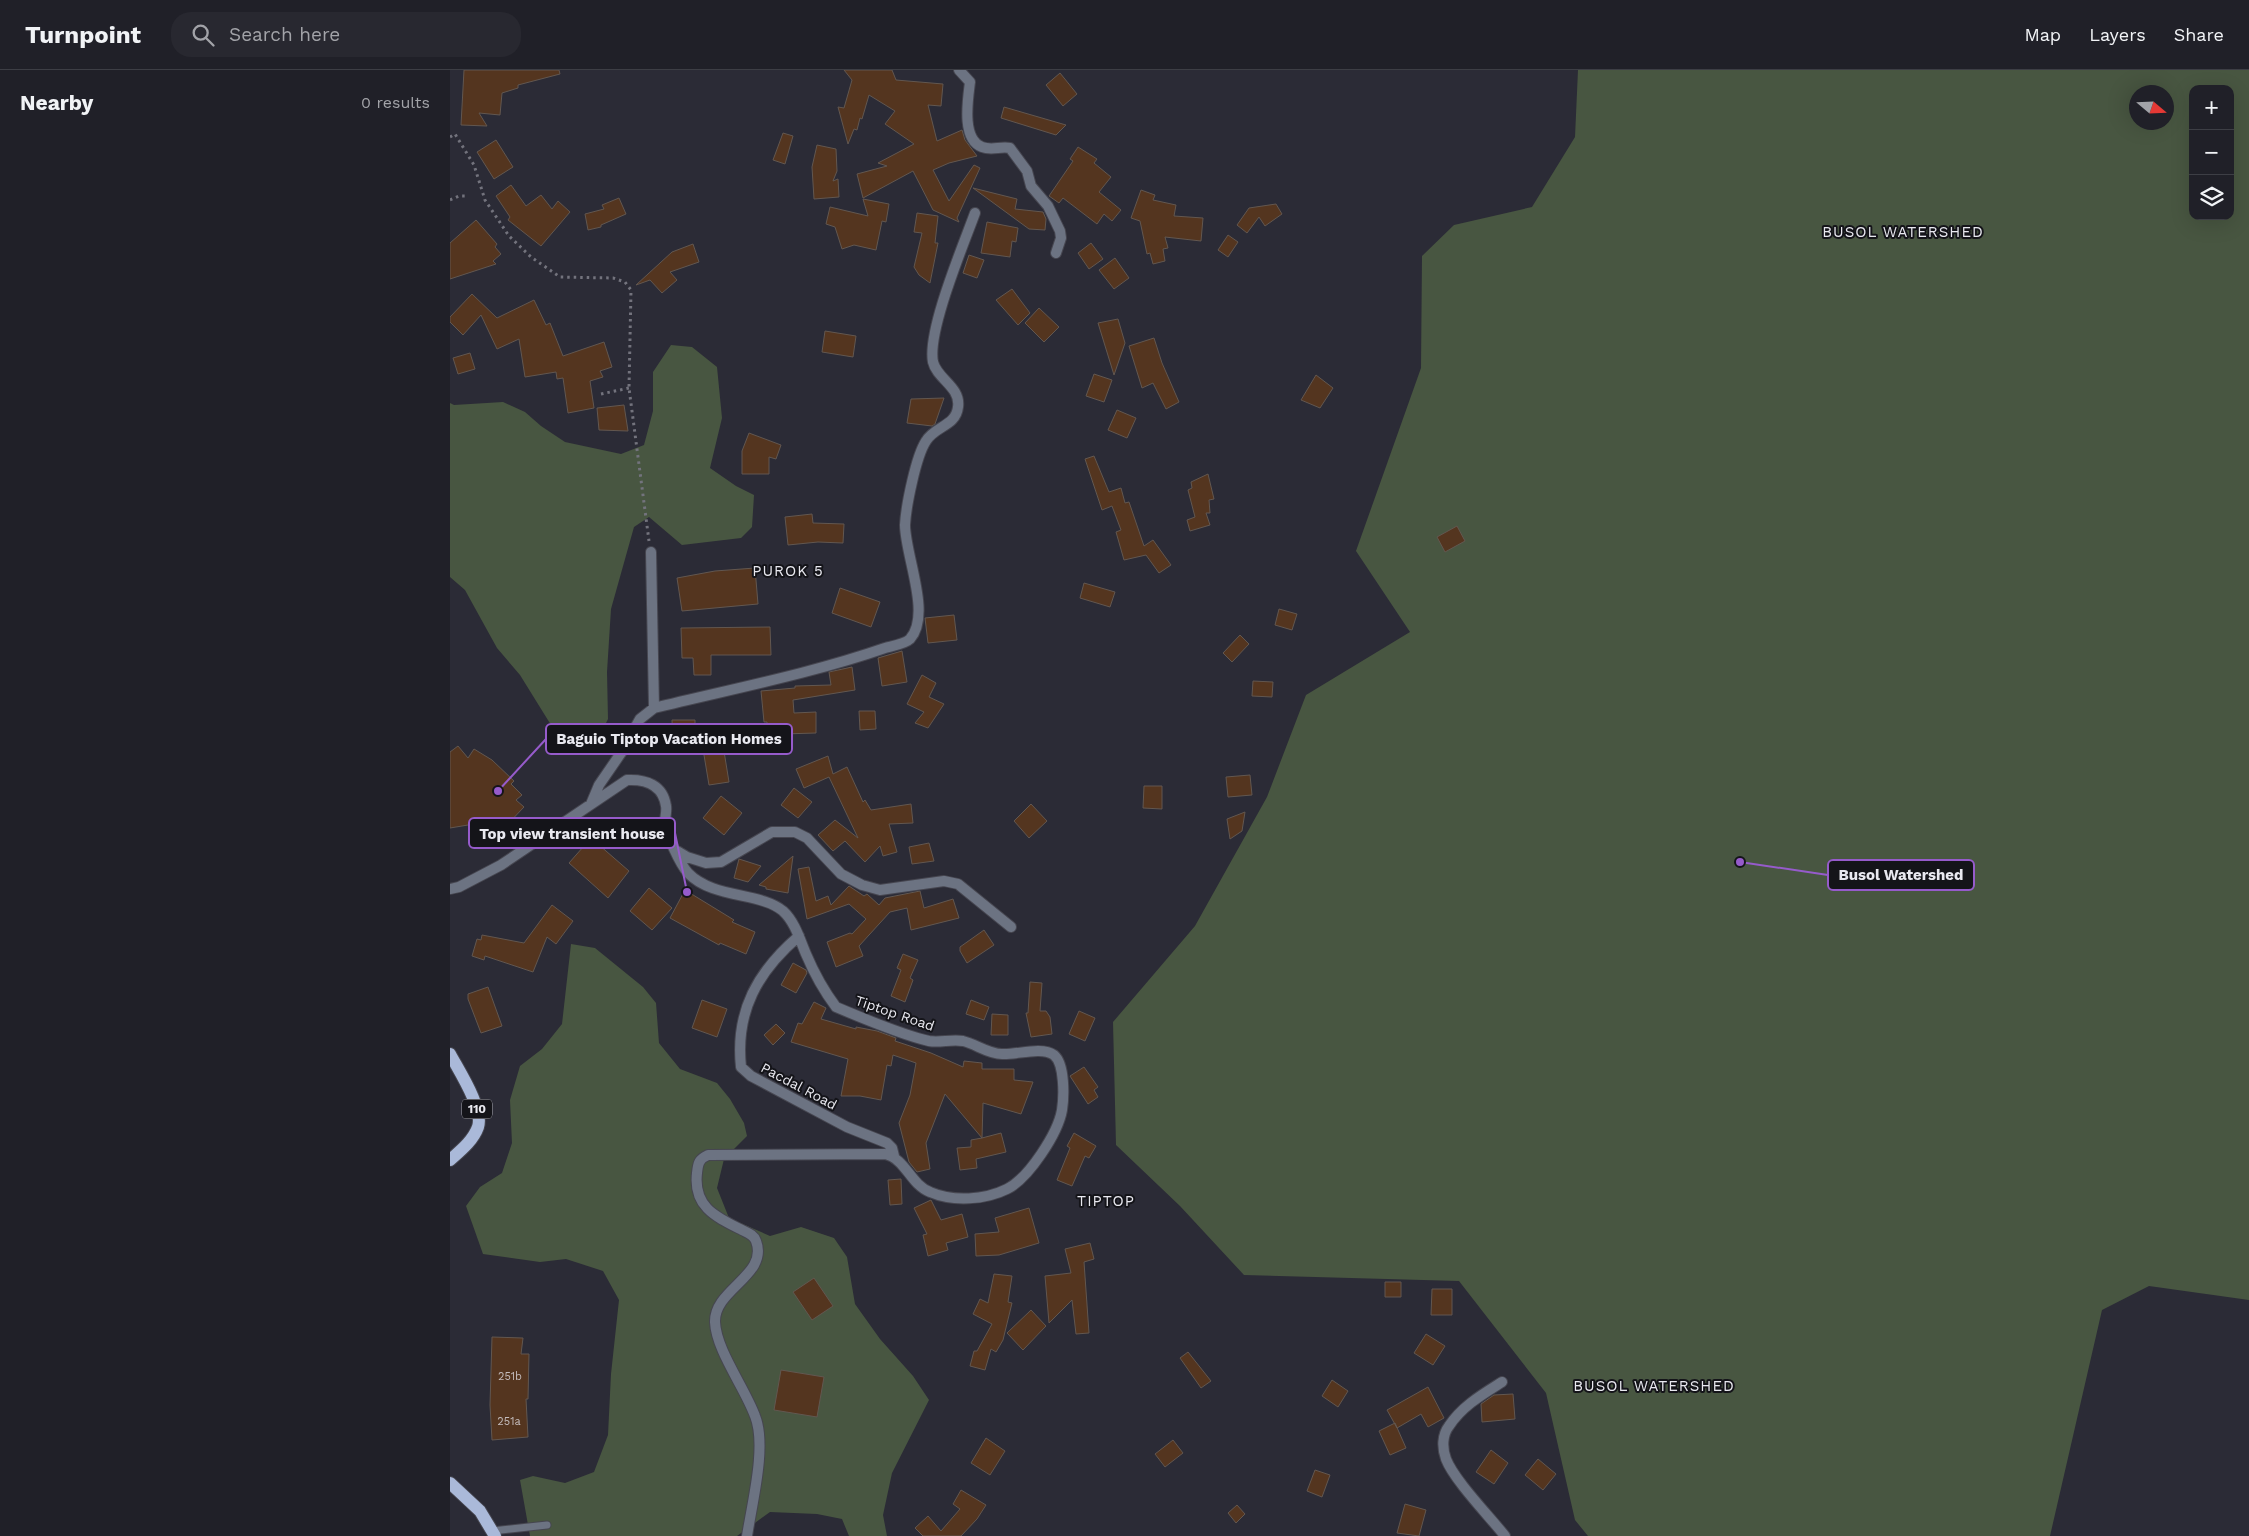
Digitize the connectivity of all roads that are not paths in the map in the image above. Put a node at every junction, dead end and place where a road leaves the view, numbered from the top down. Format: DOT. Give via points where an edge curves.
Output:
graph roads {
  1 [pos="959,70"];
  2 [pos="975,214"];
  3 [pos="1056,252"];
  4 [pos="651,552"];
  5 [pos="654,708"];
  6 [pos="590,806"];
  7 [pos="676,850"];
  8 [pos="450,889"];
  9 [pos="1011,927"];
  10 [pos="799,936"];
  11 [pos="450,1054"];
  12 [pos="894,1156"];
  13 [pos="450,1160"];
  14 [pos="1502,1382"];
  15 [pos="450,1483"];
  16 [pos="547,1525"];
  17 [pos="493,1534"];
  18 [pos="747,1536"];
  19 [pos="1505,1536"];
  1 -- 3 [label="street" via="970,82 966,116 975,142 993,150 1010,148 1027,171 1031,186 1048,206 1060,231"];
  2 -- 5 [label="street" via="952,276 932,349 933,363 955,392 959,405 952,422 931,434 921,450 905,525 919,609 915,630 908,640 853,659"];
  4 -- 5 [label="street"];
  5 -- 6 [label="street" via="640,719 599,785"];
  6 -- 7 [label="street, Tiptop Road" via="627,780 644,779 660,791 666,806 665,822"];
  6 -- 8 [label="street, Tiptop Road" via="501,865"];
  7 -- 9 [label="street" via="687,858 706,863 721,862 772,832 794,832 807,838 842,874 862,885 880,890 944,881 958,884"];
  7 -- 10 [label="street, Tiptop Road" via="688,873 705,885 730,895 770,904 783,911"];
  10 -- 12 [label="street, Pacdal Road" via="778,954 745,1008 741,1067 746,1073 847,1127 887,1143"];
  10 -- 12 [label="street, Tiptop Road" via="822,986 836,1007 930,1041 964,1041 997,1054 1045,1052 1059,1060 1064,1096 1060,1122 1050,1142 1008,1188 994,1194 967,1198 941,1196 928,1192 915,1181"];
  11 -- 13 [label="main road, 110" via="474,1101 478,1126 470,1140"];
  12 -- 18 [label="street" via="871,1153 708,1156 698,1163 696,1178 704,1207 718,1218 751,1234 758,1246 755,1264 724,1298 715,1320 717,1335 756,1416 760,1433"];
  14 -- 19 [label="street" via="1469,1404 1455,1418 1448,1427 1443,1447 1446,1460 1456,1475"];
  15 -- 17 [label="main road" via="480,1511"];
  16 -- 17 [label="lane"];
}
